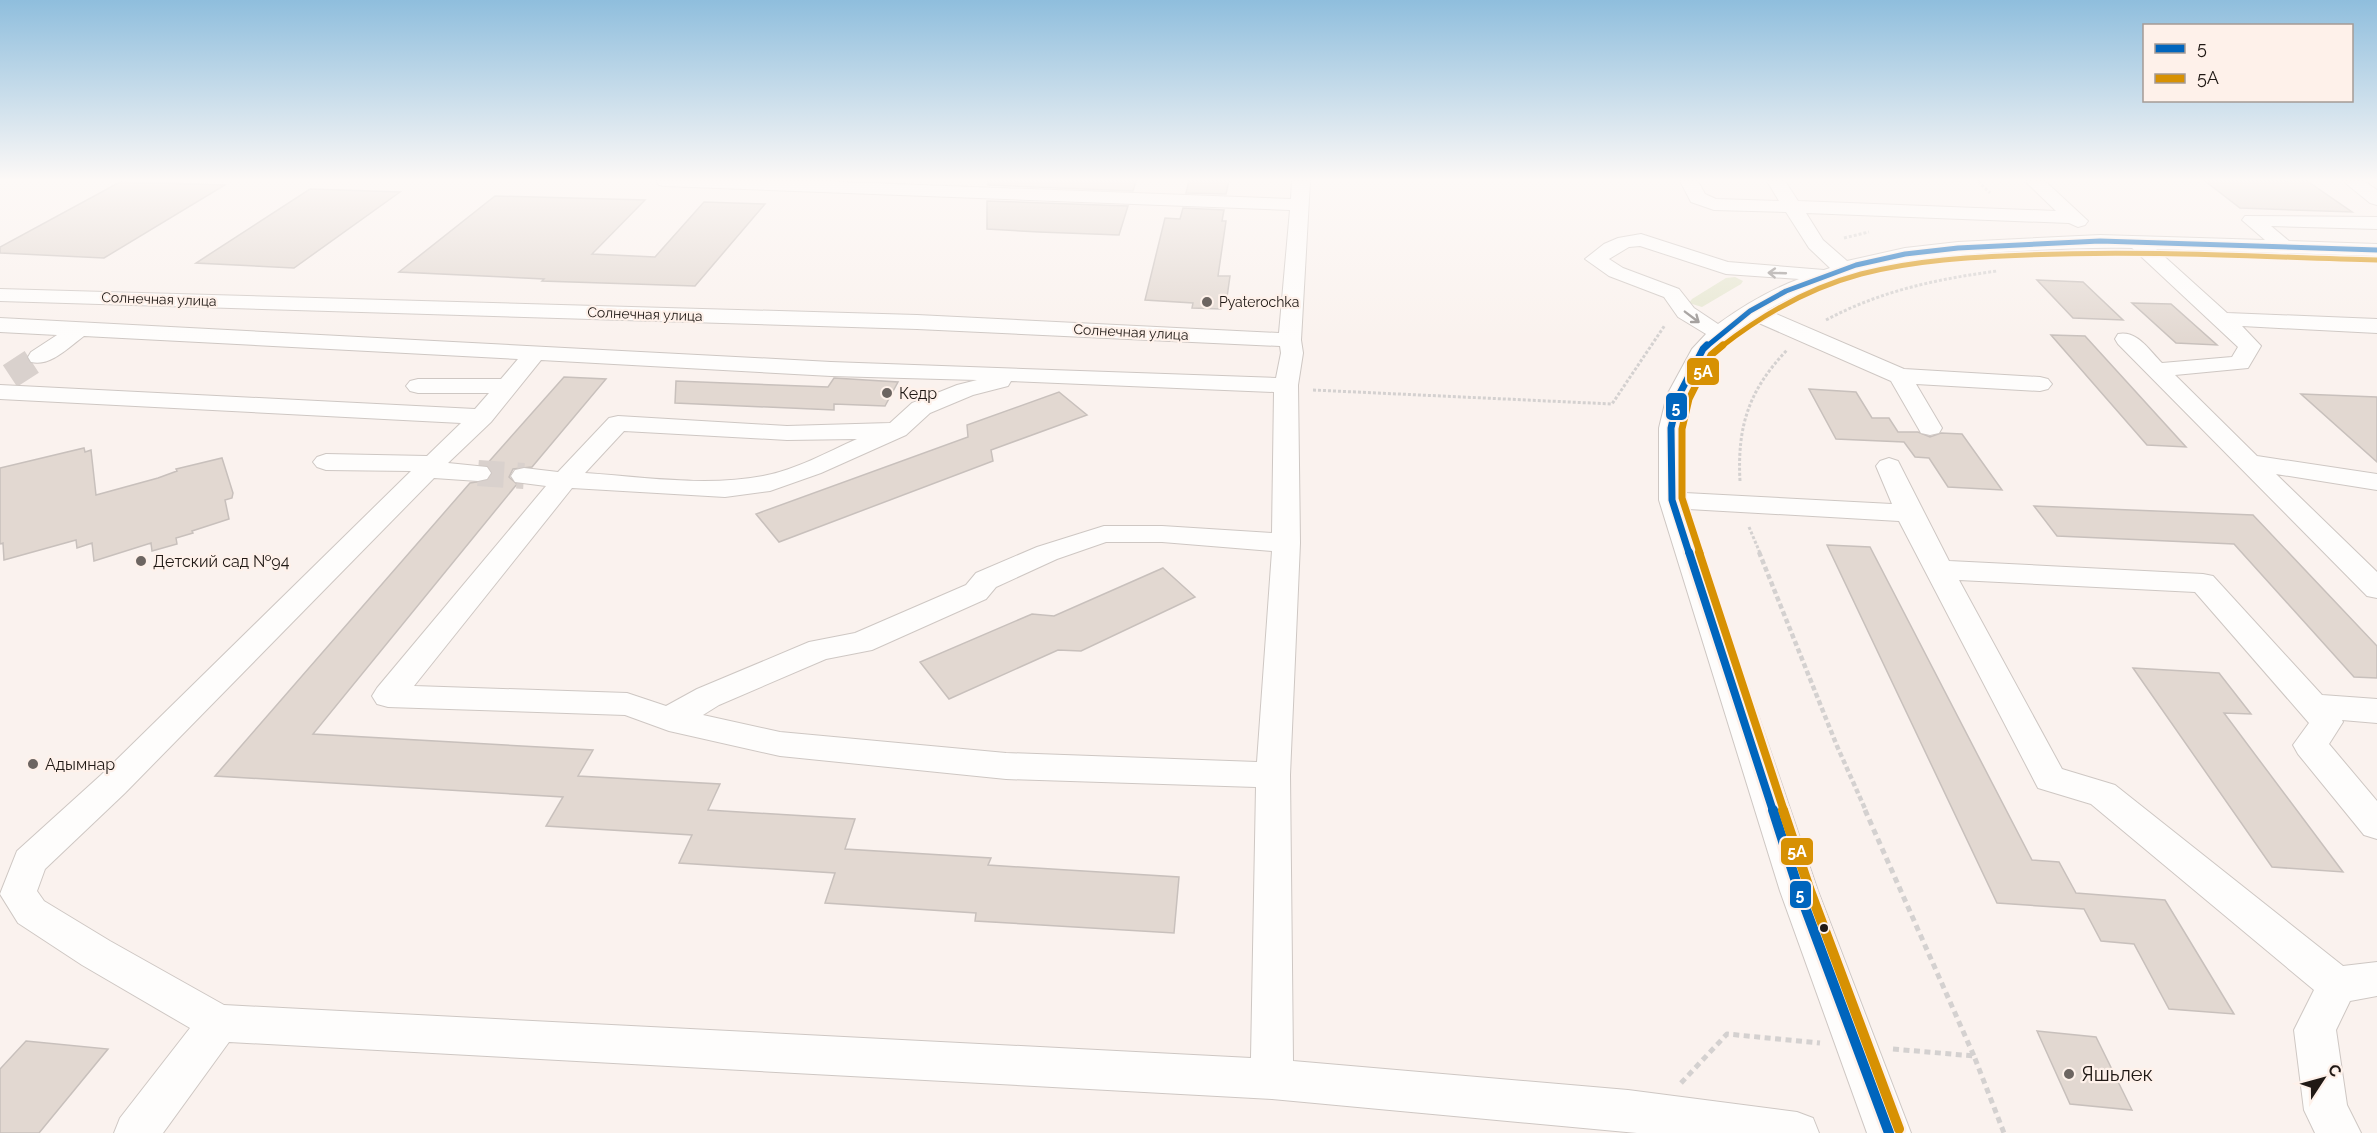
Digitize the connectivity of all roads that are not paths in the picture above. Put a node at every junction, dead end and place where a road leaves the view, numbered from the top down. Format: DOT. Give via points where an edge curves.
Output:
graph roads {
  1 [pos="1299,234"];
  2 [pos="1809,234"];
  3 [pos="2092,234"];
  4 [pos="2269,234"];
  5 [pos="2100,241"];
  6 [pos="2136,241"];
  7 [pos="2283,246"];
  8 [pos="2377,250"];
  9 [pos="1690,256"];
  10 [pos="1720,266"];
  11 [pos="1836,272"];
  12 [pos="1647,284"];
  13 [pos="0,295"];
  14 [pos="1678,302"];
  15 [pos="1750,311"];
  16 [pos="2221,319"];
  17 [pos="0,326"];
  18 [pos="2377,326"];
  19 [pos="80,329"];
  20 [pos="1720,333"];
  21 [pos="2126,339"];
  22 [pos="1290,340"];
  23 [pos="534,354"];
  24 [pos="39,357"];
  25 [pos="2156,370"];
  26 [pos="1025,374"];
  27 [pos="1900,376"];
  28 [pos="3,383"];
  29 [pos="2040,384"];
  30 [pos="1286,385"];
  31 [pos="418,386"];
  32 [pos="507,386"];
  33 [pos="482,417"];
  34 [pos="1930,428"];
  35 [pos="897,430"];
  36 [pos="326,462"];
  37 [pos="2248,462"];
  38 [pos="1889,466"];
  39 [pos="429,467"];
  40 [pos="478,473"];
  41 [pos="524,476"];
  42 [pos="565,480"];
  43 [pos="2377,482"];
  44 [pos="1672,500"];
  45 [pos="1909,513"];
  46 [pos="1286,543"];
  47 [pos="1940,570"];
  48 [pos="2377,589"];
  49 [pos="2315,706"];
  50 [pos="2377,711"];
  51 [pos="669,720"];
  52 [pos="1273,775"];
  53 [pos="2377,825"];
  54 [pos="2377,979"];
  55 [pos="2337,985"];
  56 [pos="219,1023"];
  57 [pos="1272,1079"];
  58 [pos="1623,1122"];
  59 [pos="136,1133"];
  60 [pos="1797,1133"];
  61 [pos="1889,1133"];
  62 [pos="2340,1133"];
  1 -- 22 [label="street"];
  2 -- 11 [label="street"];
  3 -- 5 [label="street"];
  4 -- 7 [label="street"];
  5 -- 6 [label="street"];
  5 -- 11 [label="street" via="1958,248 1878,259"];
  6 -- 7 [label="street"];
  6 -- 16 [label="street"];
  7 -- 8 [label="street"];
  9 -- 10 [label="street"];
  9 -- 12 [label="street"];
  9 -- 12 [label="street" via="1641,240 1611,248 1595,259 1616,273"];
  11 -- 10 [label="street, one-way"];
  10 -- 14 [label="street"];
  11 -- 15 [label="street" via="1786,291"];
  12 -- 14 [label="street"];
  13 -- 22 [label="street, Солнечная улица" via="917,322"];
  14 -- 20 [label="street, one-way" via="1697,321"];
  15 -- 20 [label="street"];
  15 -- 27 [label="street"];
  16 -- 18 [label="street"];
  16 -- 25 [label="street" via="2250,346 2240,363"];
  17 -- 19 [label="street"];
  19 -- 23 [label="street"];
  19 -- 24 [label="street"];
  20 -- 44 [label="street" via="1703,349 1680,395 1671,428"];
  21 -- 25 [label="street"];
  22 -- 30 [label="street" via="1292,353"];
  23 -- 26 [label="street"];
  23 -- 32 [label="street"];
  25 -- 37 [label="street"];
  26 -- 30 [label="street"];
  26 -- 35 [label="street" via="965,390 921,408"];
  27 -- 29 [label="street"];
  27 -- 34 [label="street"];
  28 -- 33 [label="street"];
  30 -- 46 [label="street"];
  31 -- 32 [label="street"];
  32 -- 33 [label="street"];
  33 -- 39 [label="street"];
  35 -- 42 [label="street" via="770,483 725,489"];
  35 -- 42 [label="street" via="787,433 618,423"];
  36 -- 39 [label="street"];
  37 -- 43 [label="street"];
  37 -- 48 [label="street"];
  38 -- 45 [label="street"];
  39 -- 40 [label="street"];
  39 -- 56 [label="street" via="113,784 30,861 18,892 31,912"];
  41 -- 42 [label="street"];
  42 -- 51 [label="street" via="388,696 627,704"];
  44 -- 45 [label="street"];
  44 -- 61 [label="street" via="1799,891"];
  45 -- 47 [label="street"];
  46 -- 51 [label="street" via="1104,534 986,580 976,592 861,643 820,649 708,696"];
  46 -- 52 [label="street"];
  47 -- 49 [label="street" via="2203,583"];
  47 -- 55 [label="street" via="2050,779 2103,794"];
  49 -- 50 [label="street"];
  49 -- 53 [label="street" via="2327,722 2310,745"];
  51 -- 52 [label="street" via="780,744 1006,766"];
  52 -- 57 [label="street"];
  54 -- 55 [label="street"];
  55 -- 62 [label="street" via="2315,1030 2326,1110"];
  56 -- 57 [label="street"];
  56 -- 59 [label="street"];
  57 -- 58 [label="street"];
  58 -- 60 [label="street"];
}
